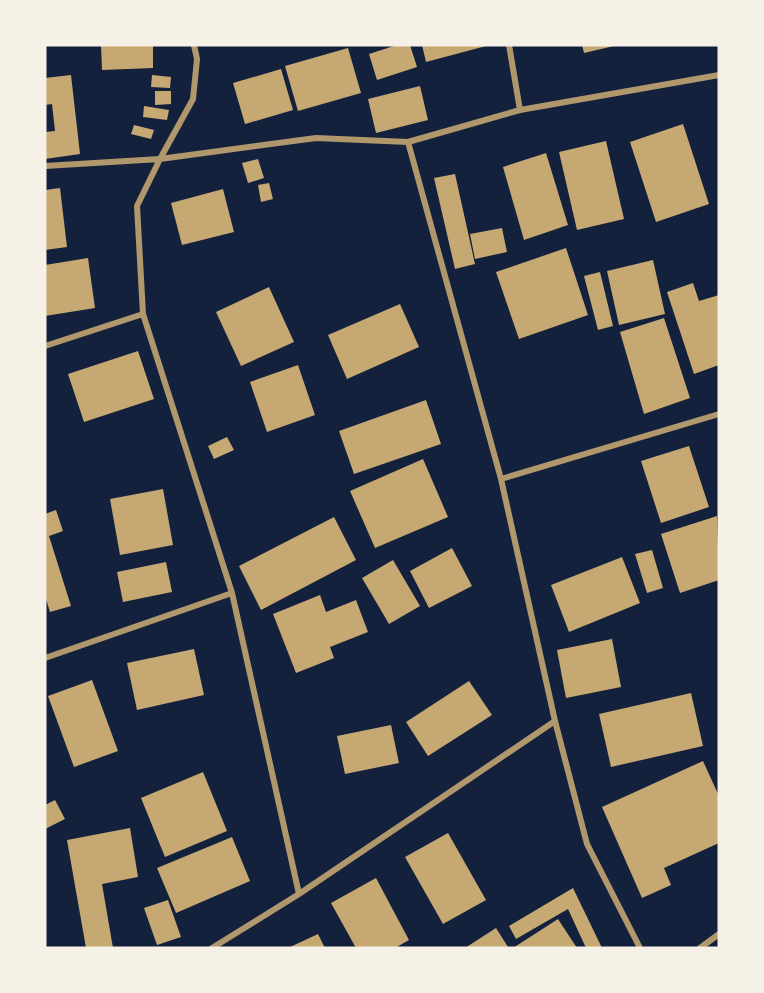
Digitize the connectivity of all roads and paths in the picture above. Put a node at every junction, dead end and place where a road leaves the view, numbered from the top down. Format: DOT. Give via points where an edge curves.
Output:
graph roads {
  1 [pos="194,45"];
  2 [pos="509,45"];
  3 [pos="719,75"];
  4 [pos="520,110"];
  5 [pos="408,142"];
  6 [pos="160,159"];
  7 [pos="45,166"];
  8 [pos="143,314"];
  9 [pos="45,346"];
  10 [pos="719,414"];
  11 [pos="501,479"];
  12 [pos="232,593"];
  13 [pos="45,658"];
  14 [pos="555,720"];
  15 [pos="298,894"];
  16 [pos="719,934"];
  17 [pos="212,948"];
  18 [pos="640,948"];
  19 [pos="700,948"];
  1 -- 6 [label="street" via="197,59 193,99"];
  2 -- 4 [label="street"];
  3 -- 4 [label="street"];
  4 -- 5 [label="street"];
  5 -- 6 [label="street" via="316,138"];
  5 -- 11 [label="street"];
  6 -- 7 [label="street"];
  6 -- 8 [label="street" via="138,206"];
  8 -- 9 [label="street"];
  8 -- 12 [label="street"];
  10 -- 11 [label="street"];
  11 -- 14 [label="street"];
  12 -- 13 [label="street"];
  12 -- 15 [label="street"];
  14 -- 15 [label="street"];
  14 -- 18 [label="street" via="587,844"];
  15 -- 17 [label="street"];
  16 -- 19 [label="street"];
}
